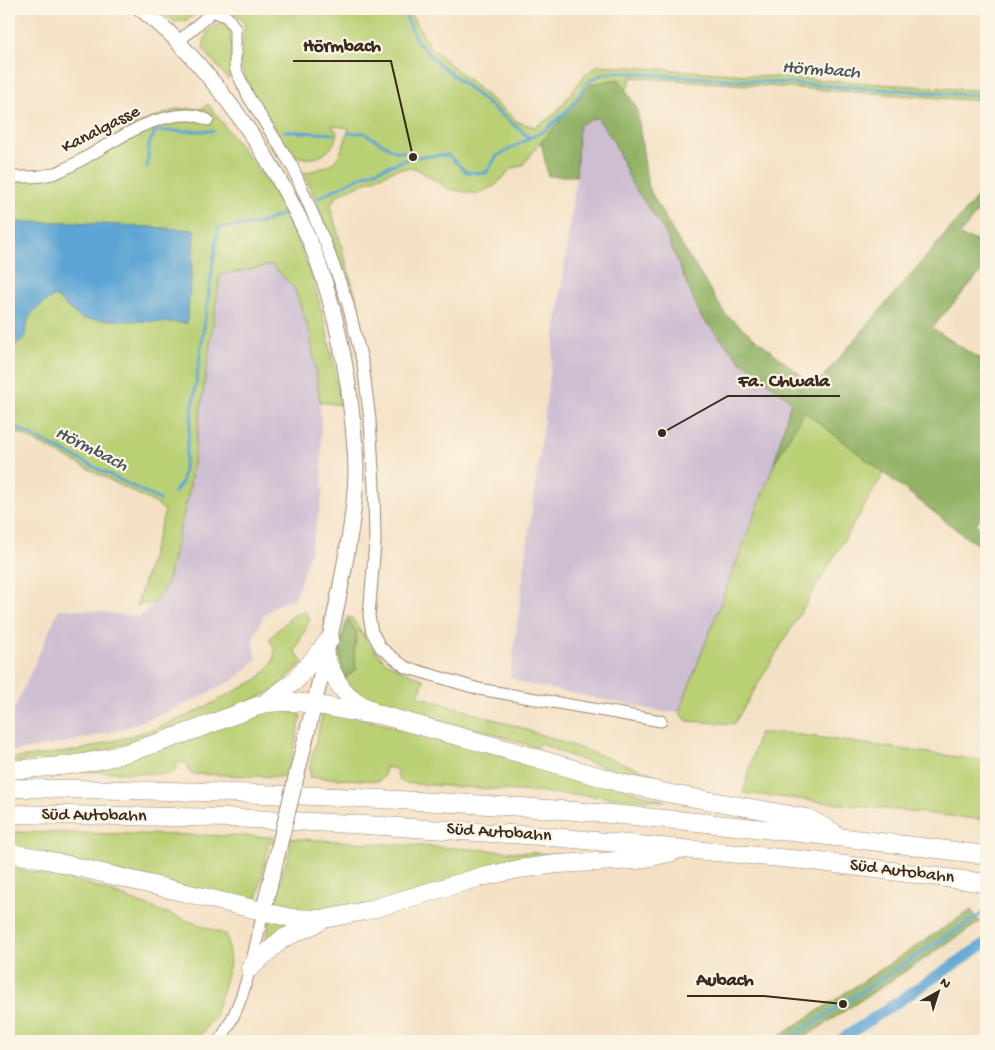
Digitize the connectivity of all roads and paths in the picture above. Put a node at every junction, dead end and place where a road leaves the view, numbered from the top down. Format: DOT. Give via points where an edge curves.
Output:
graph roads {
  1 [pos="141,9"];
  2 [pos="178,42"];
  3 [pos="208,120"];
  4 [pos="9,177"];
  5 [pos="330,638"];
  6 [pos="326,658"];
  7 [pos="315,703"];
  8 [pos="263,704"];
  9 [pos="381,715"];
  10 [pos="661,721"];
  11 [pos="9,770"];
  12 [pos="9,788"];
  13 [pos="9,814"];
  14 [pos="842,837"];
  15 [pos="690,848"];
  16 [pos="9,853"];
  17 [pos="986,854"];
  18 [pos="986,882"];
  19 [pos="264,912"];
  20 [pos="324,920"];
  21 [pos="250,968"];
  22 [pos="219,1041"];
  1 -- 2 [label="main road"];
  2 -- 5 [label="main road" via="239,116 269,162 300,218 324,279 342,350 356,473 352,525"];
  2 -- 10 [label="street" via="213,11 227,17 235,28 235,68 248,96 292,166 347,301 363,364 370,420 374,543 369,616 372,632 381,648 404,667 480,689"];
  3 -- 4 [label="street, Kanalgasse" via="191,114 172,116 144,125 58,172 39,177"];
  5 -- 6 [label="main road"];
  5 -- 8 [label="highway" via="295,681"];
  6 -- 7 [label="main road"];
  6 -- 9 [label="highway" via="343,691 352,700"];
  7 -- 8 [label="highway" via="279,701"];
  7 -- 9 [label="highway"];
  7 -- 19 [label="main road, bridge"];
  8 -- 11 [label="highway" via="166,740 102,759"];
  9 -- 14 [label="highway" via="621,783 807,818"];
  12 -- 14 [label="highway, Süd Autobahn" via="356,797 537,808"];
  13 -- 15 [label="highway, Süd Autobahn" via="342,823"];
  14 -- 17 [label="highway, Süd Autobahn"];
  15 -- 18 [label="highway, Süd Autobahn"];
  15 -- 20 [label="highway" via="636,860 519,869"];
  16 -- 19 [label="highway"];
  19 -- 20 [label="highway"];
  19 -- 21 [label="street"];
  20 -- 21 [label="highway" via="282,939"];
  21 -- 22 [label="street"];
}
